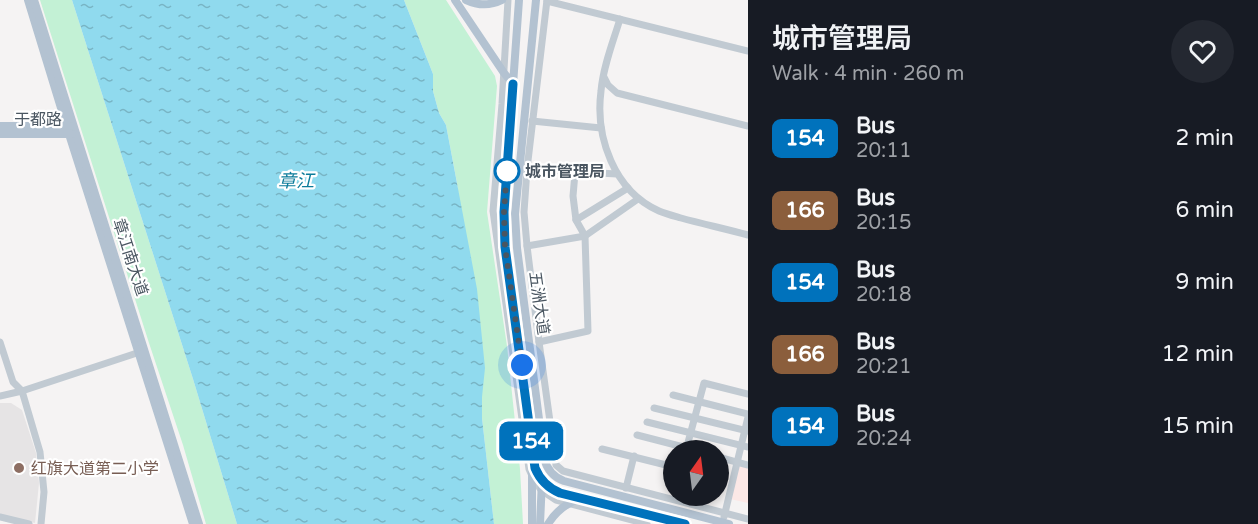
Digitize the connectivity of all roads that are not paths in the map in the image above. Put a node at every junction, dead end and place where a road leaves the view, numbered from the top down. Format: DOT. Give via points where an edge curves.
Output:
graph roads {
  1 [pos="28,0"];
  2 [pos="34,0"];
  3 [pos="455,0"];
  4 [pos="466,0"];
  5 [pos="502,0"];
  6 [pos="507,0"];
  7 [pos="520,0"];
  8 [pos="534,0"];
  9 [pos="547,0"];
  10 [pos="620,19"];
  11 [pos="748,51"];
  12 [pos="504,73"];
  13 [pos="604,74"];
  14 [pos="513,84"];
  15 [pos="617,93"];
  16 [pos="600,107"];
  17 [pos="532,121"];
  18 [pos="0,126"];
  19 [pos="748,126"];
  20 [pos="601,128"];
  21 [pos="71,130"];
  22 [pos="0,134"];
  23 [pos="527,169"];
  24 [pos="575,173"];
  25 [pos="617,174"];
  26 [pos="628,188"];
  27 [pos="638,199"];
  28 [pos="576,220"];
  29 [pos="748,235"];
  30 [pos="585,236"];
  31 [pos="527,246"];
  32 [pos="0,342"];
  33 [pos="538,342"];
  34 [pos="142,352"];
  35 [pos="22,391"];
  36 [pos="748,394"];
  37 [pos="673,395"];
  38 [pos="0,396"];
  39 [pos="699,402"];
  40 [pos="654,408"];
  41 [pos="748,415"];
  42 [pos="695,418"];
  43 [pos="647,422"];
  44 [pos="746,431"];
  45 [pos="691,433"];
  46 [pos="637,435"];
  47 [pos="690,440"];
  48 [pos="663,442"];
  49 [pos="745,446"];
  50 [pos="602,449"];
  51 [pos="634,456"];
  52 [pos="729,460"];
  53 [pos="737,462"];
  54 [pos="663,463"];
  55 [pos="748,465"];
  56 [pos="564,476"];
  57 [pos="540,481"];
  58 [pos="626,488"];
  59 [pos="663,496"];
  60 [pos="581,498"];
  61 [pos="568,504"];
  62 [pos="693,506"];
  63 [pos="0,517"];
  64 [pos="748,519"];
  65 [pos="726,520"];
  66 [pos="29,524"];
  67 [pos="41,524"];
  68 [pos="193,524"];
  69 [pos="199,524"];
  70 [pos="532,524"];
  71 [pos="540,524"];
  72 [pos="548,524"];
  73 [pos="647,524"];
  74 [pos="685,524"];
  1 -- 21 [label="main road, 章江南大道"];
  2 -- 21 [label="main road, 章江南大道"];
  3 -- 12 [label="main road"];
  4 -- 5 [label="main road" via="486,4"];
  6 -- 12 [label="street"];
  7 -- 14 [label="main road, 五洲大道"];
  8 -- 57 [label="main road, 五洲大道" via="515,214 545,462"];
  9 -- 10 [label="street"];
  9 -- 17 [label="street"];
  10 -- 11 [label="street"];
  10 -- 13 [label="street"];
  12 -- 14 [label="main road"];
  12 -- 57 [label="street" via="493,211 527,464"];
  13 -- 15 [label="street"];
  13 -- 16 [label="street"];
  14 -- 57 [label="main road, 五洲大道" via="505,247 533,463"];
  15 -- 16 [label="street" via="606,98"];
  15 -- 19 [label="street"];
  16 -- 20 [label="street"];
  17 -- 20 [label="street"];
  17 -- 23 [label="street"];
  18 -- 21 [label="main road, 于都路"];
  20 -- 25 [label="street"];
  21 -- 22 [label="main road, 于都路"];
  21 -- 34 [label="main road, 章江南大道"];
  23 -- 24 [label="street"];
  23 -- 31 [label="street"];
  24 -- 25 [label="street"];
  24 -- 28 [label="street"];
  25 -- 26 [label="street"];
  26 -- 27 [label="street"];
  26 -- 28 [label="street"];
  27 -- 29 [label="street" via="659,212"];
  27 -- 30 [label="street"];
  28 -- 30 [label="street"];
  30 -- 31 [label="street"];
  30 -- 33 [label="street" via="588,331"];
  31 -- 33 [label="street"];
  32 -- 35 [label="street" via="14,382"];
  33 -- 56 [label="street" via="555,463"];
  34 -- 35 [label="street"];
  34 -- 68 [label="main road, 章江南大道"];
  34 -- 69 [label="main road, 章江南大道"];
  35 -- 38 [label="street"];
  35 -- 67 [label="street" via="43,467"];
  36 -- 39 [label="street" via="704,383"];
  37 -- 39 [label="street"];
  39 -- 41 [label="street"];
  39 -- 42 [label="street"];
  40 -- 42 [label="street"];
  41 -- 44 [label="street"];
  42 -- 44 [label="street"];
  42 -- 45 [label="street"];
  43 -- 45 [label="street"];
  44 -- 49 [label="street"];
  45 -- 47 [label="street"];
  45 -- 49 [label="street"];
  46 -- 48 [label="street"];
  49 -- 53 [label="street"];
  50 -- 51 [label="street"];
  51 -- 54 [label="street"];
  51 -- 58 [label="street"];
  52 -- 53 [label="street"];
  53 -- 55 [label="street"];
  53 -- 65 [label="street"];
  56 -- 57 [label="main road"];
  56 -- 58 [label="street"];
  56 -- 65 [label="main road"];
  57 -- 60 [label="main road" via="555,491"];
  57 -- 61 [label="street" via="556,500"];
  57 -- 70 [label="main road" via="532,502"];
  57 -- 71 [label="main road"];
  58 -- 59 [label="street"];
  60 -- 61 [label="main road"];
  60 -- 74 [label="main road"];
  61 -- 72 [label="main road"];
  61 -- 73 [label="street"];
  62 -- 65 [label="street"];
  63 -- 66 [label="street"];
  64 -- 65 [label="street"];
}
